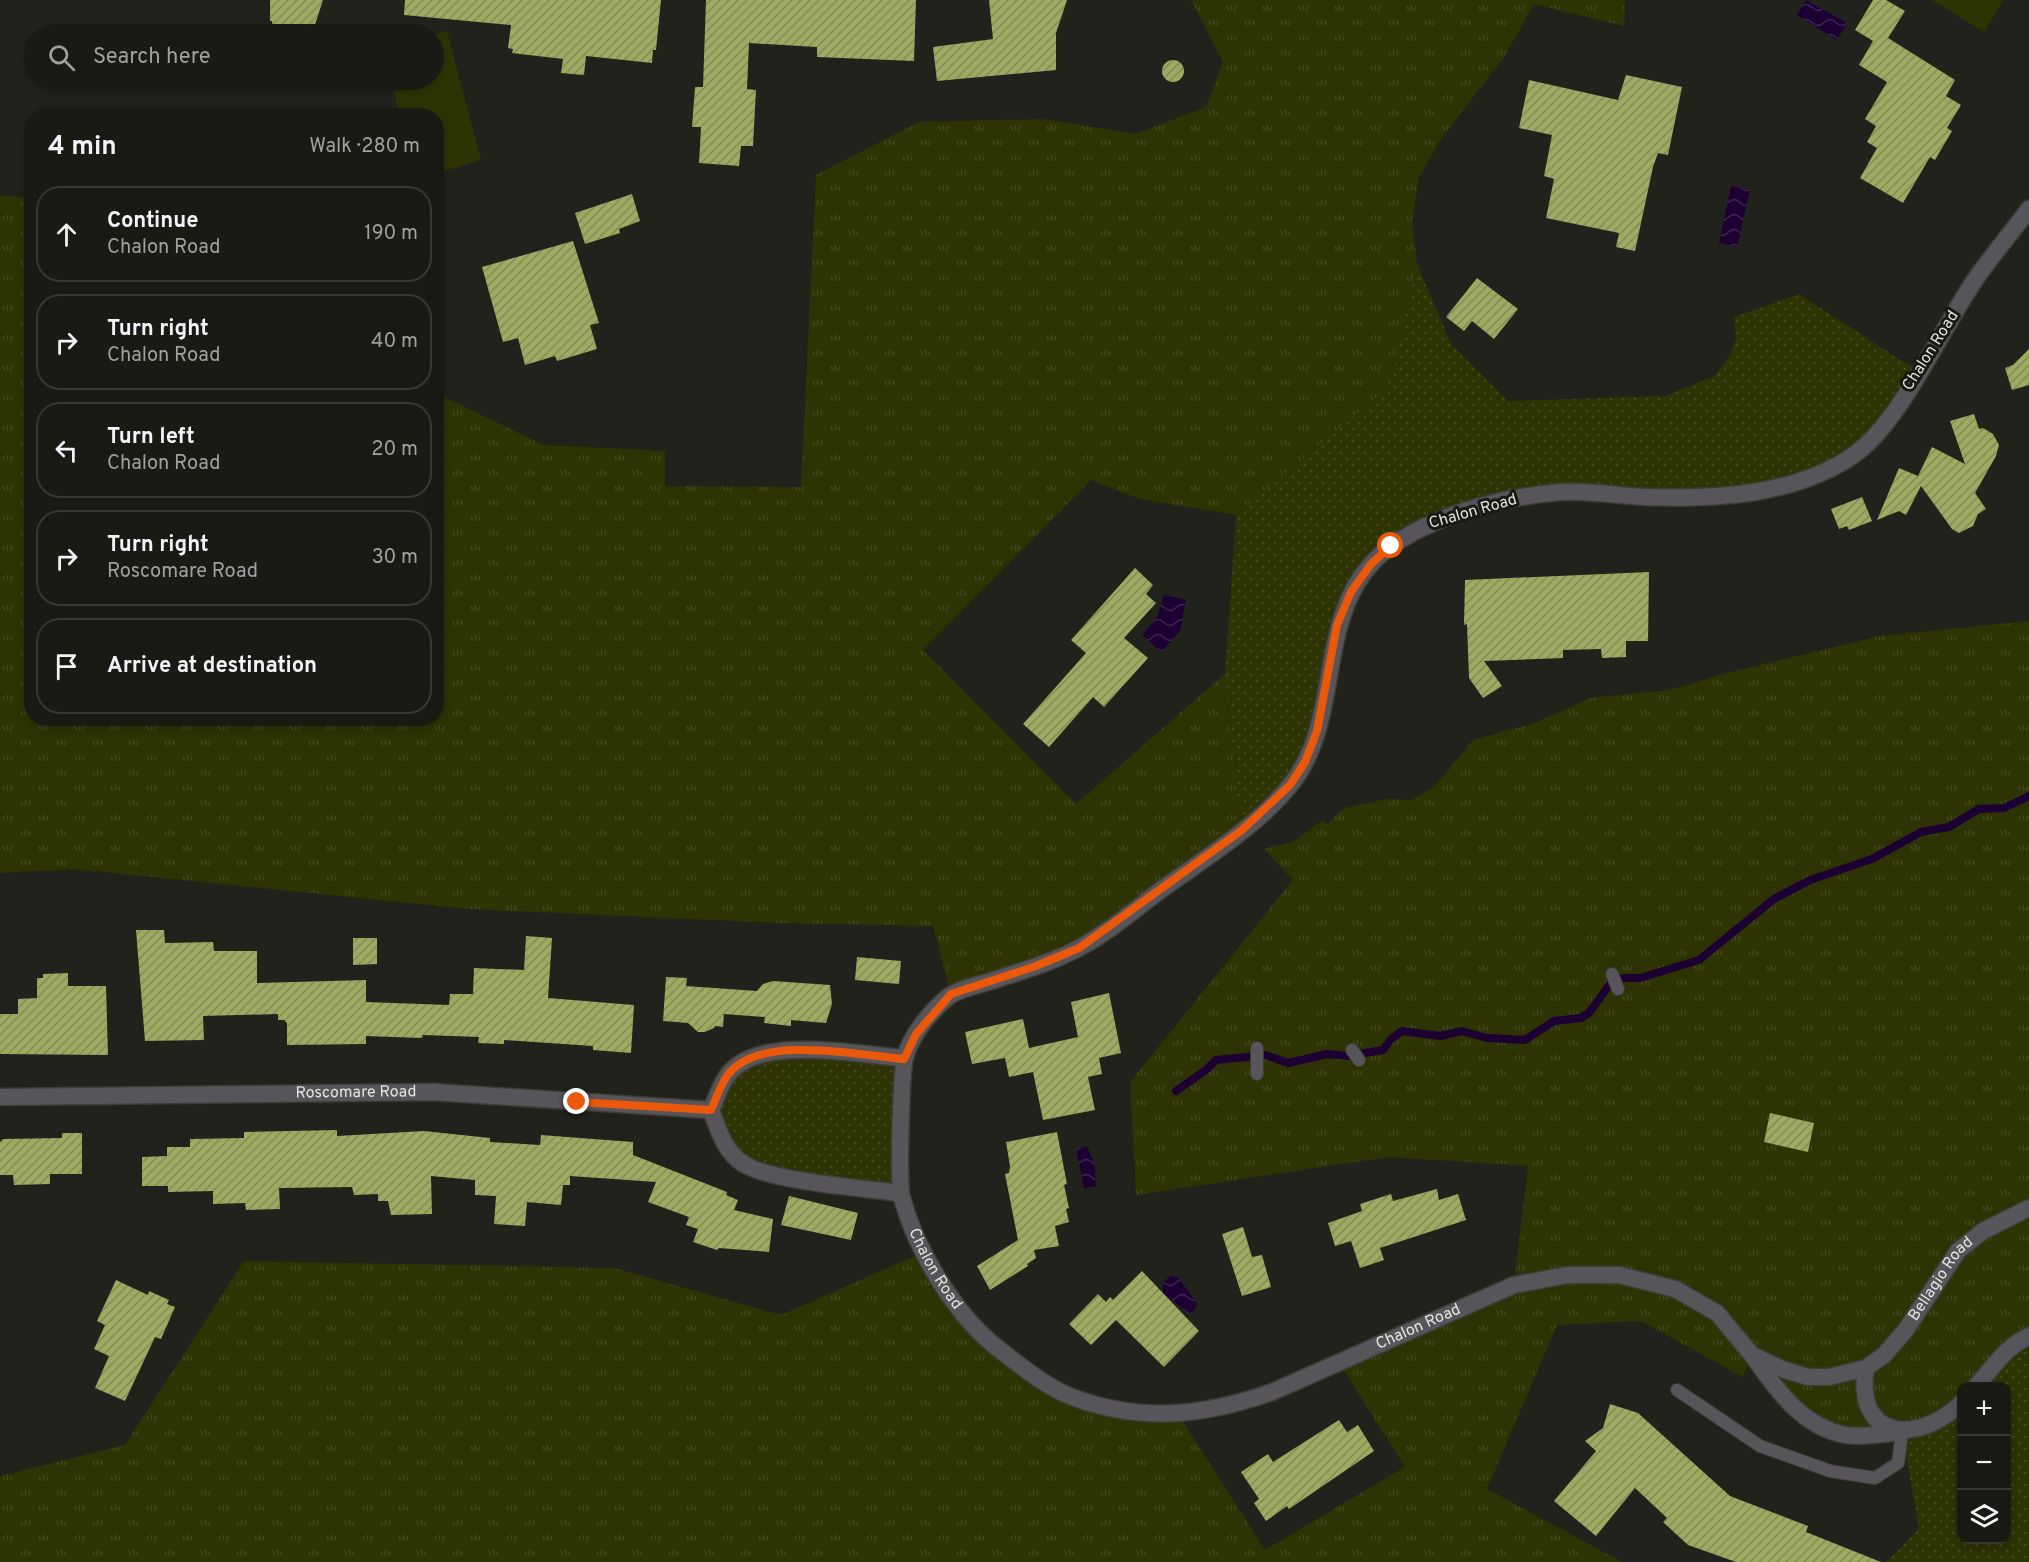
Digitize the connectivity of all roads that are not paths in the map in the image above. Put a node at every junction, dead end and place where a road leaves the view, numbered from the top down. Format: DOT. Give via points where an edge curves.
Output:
graph roads {
  1 [pos="2029,209"];
  2 [pos="1612,974"];
  3 [pos="1618,989"];
  4 [pos="1257,1048"];
  5 [pos="904,1059"];
  6 [pos="1256,1069"];
  7 [pos="0,1097"];
  8 [pos="711,1110"];
  9 [pos="900,1193"];
  10 [pos="2029,1208"];
  11 [pos="2029,1336"];
  12 [pos="1752,1355"];
  13 [pos="1866,1368"];
  14 [pos="1979,1382"];
  15 [pos="1677,1390"];
  16 [pos="1957,1406"];
  17 [pos="1902,1432"];
  1 -- 5 [label="street, Chalon Road" via="1976,279 1878,432 1857,453 1826,471 1794,483 1720,495 1649,497 1564,492 1509,500 1424,526 1391,546 1371,564 1351,592 1337,625 1317,731 1305,762 1290,785 1242,830 1079,948 951,994 916,1034"];
  2 -- 3 [label="lane"];
  4 -- 6 [label="lane"];
  5 -- 8 [label="street" via="784,1049 755,1055 728,1075"];
  5 -- 9 [label="street, Chalon Road"];
  7 -- 8 [label="street, Roscomare Road" via="433,1092"];
  8 -- 9 [label="street" via="723,1142 743,1164 770,1174"];
  9 -- 12 [label="street, Chalon Road" via="924,1252 953,1301 987,1340 1031,1374 1070,1396 1127,1412 1178,1414 1231,1407 1514,1285 1568,1275 1619,1275 1675,1289 1717,1313"];
  10 -- 13 [label="street, Bellagio Road" via="1983,1231 1958,1251 1905,1331"];
  11 -- 14 [label="street" via="1998,1359"];
  12 -- 13 [label="street, Chalon Road" via="1808,1377 1829,1377"];
  12 -- 17 [label="street" via="1787,1400 1803,1416 1824,1428 1847,1435"];
  13 -- 17 [label="street" via="1863,1388 1868,1410 1878,1422"];
  15 -- 17 [label="lane" via="1760,1446 1830,1471 1875,1478 1898,1463"];
  16 -- 17 [label="street" via="1932,1423"];
}
